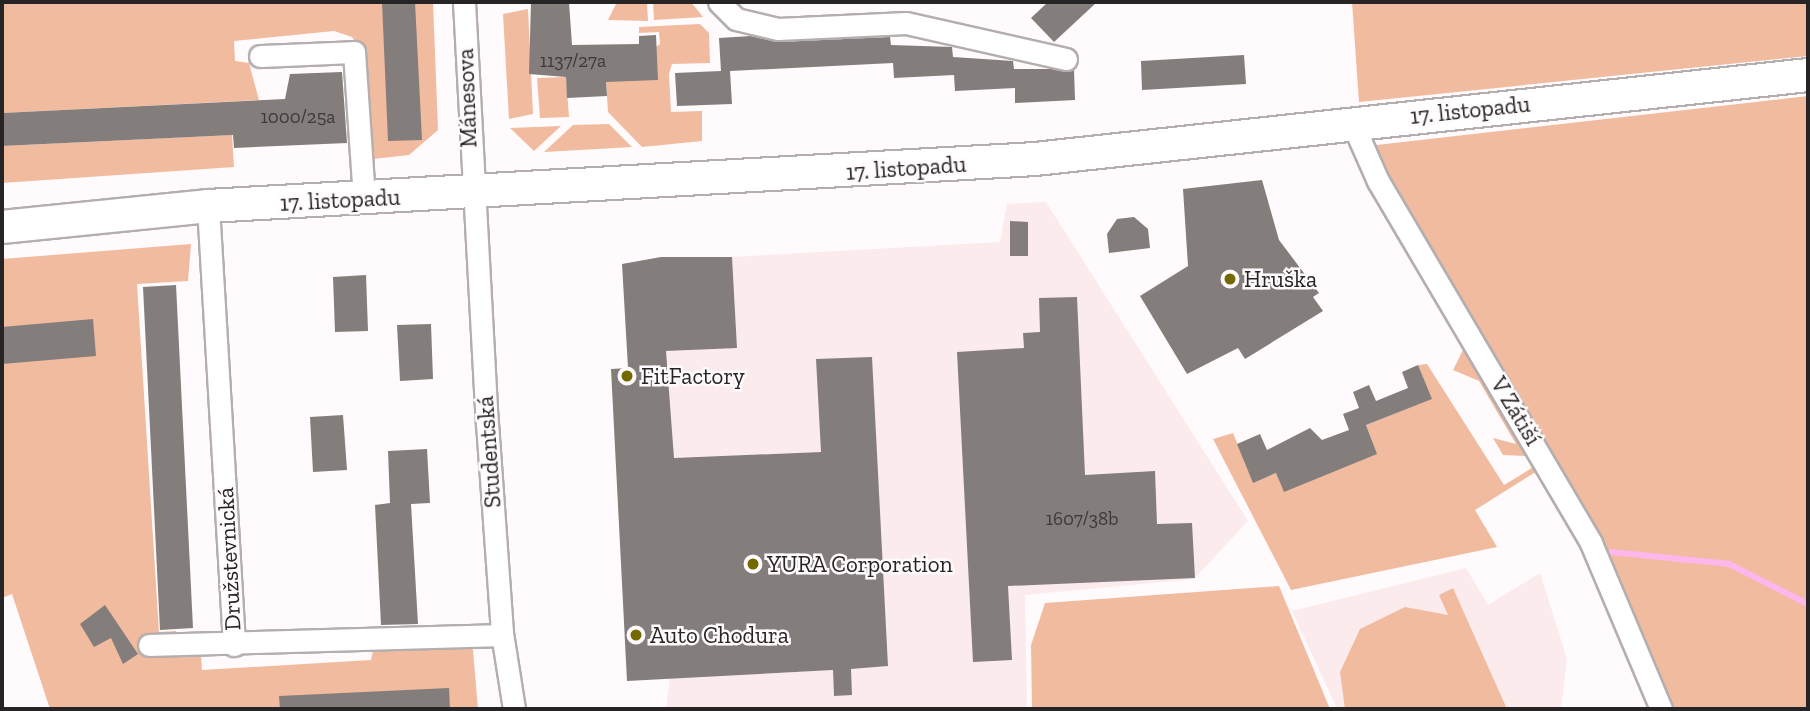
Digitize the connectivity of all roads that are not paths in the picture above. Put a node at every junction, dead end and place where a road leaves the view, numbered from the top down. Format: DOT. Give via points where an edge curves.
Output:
graph roads {
  1 [pos="464,2"];
  2 [pos="719,2"];
  3 [pos="261,56"];
  4 [pos="1066,59"];
  5 [pos="1808,75"];
  6 [pos="1352,122"];
  7 [pos="471,194"];
  8 [pos="364,198"];
  9 [pos="208,206"];
  10 [pos="2,227"];
  11 [pos="502,635"];
  12 [pos="149,645"];
  13 [pos="234,645"];
  14 [pos="514,709"];
  15 [pos="1661,709"];
  1 -- 7 [label="street, Mánesova"];
  2 -- 4 [label="street" via="736,19 778,29 906,23"];
  3 -- 8 [label="street" via="354,52"];
  5 -- 6 [label="street, 17. listopadu"];
  6 -- 7 [label="street, 17. listopadu" via="1035,159"];
  6 -- 15 [label="street, V Zátiší" via="1396,212 1591,543"];
  7 -- 8 [label="street, 17. listopadu"];
  7 -- 11 [label="street, Studentská"];
  8 -- 9 [label="street, 17. listopadu"];
  9 -- 10 [label="street, 17. listopadu"];
  9 -- 13 [label="street, Družstevnická"];
  11 -- 13 [label="street, Družstevnická"];
  11 -- 14 [label="street, Studentská"];
  12 -- 13 [label="street"];
}
